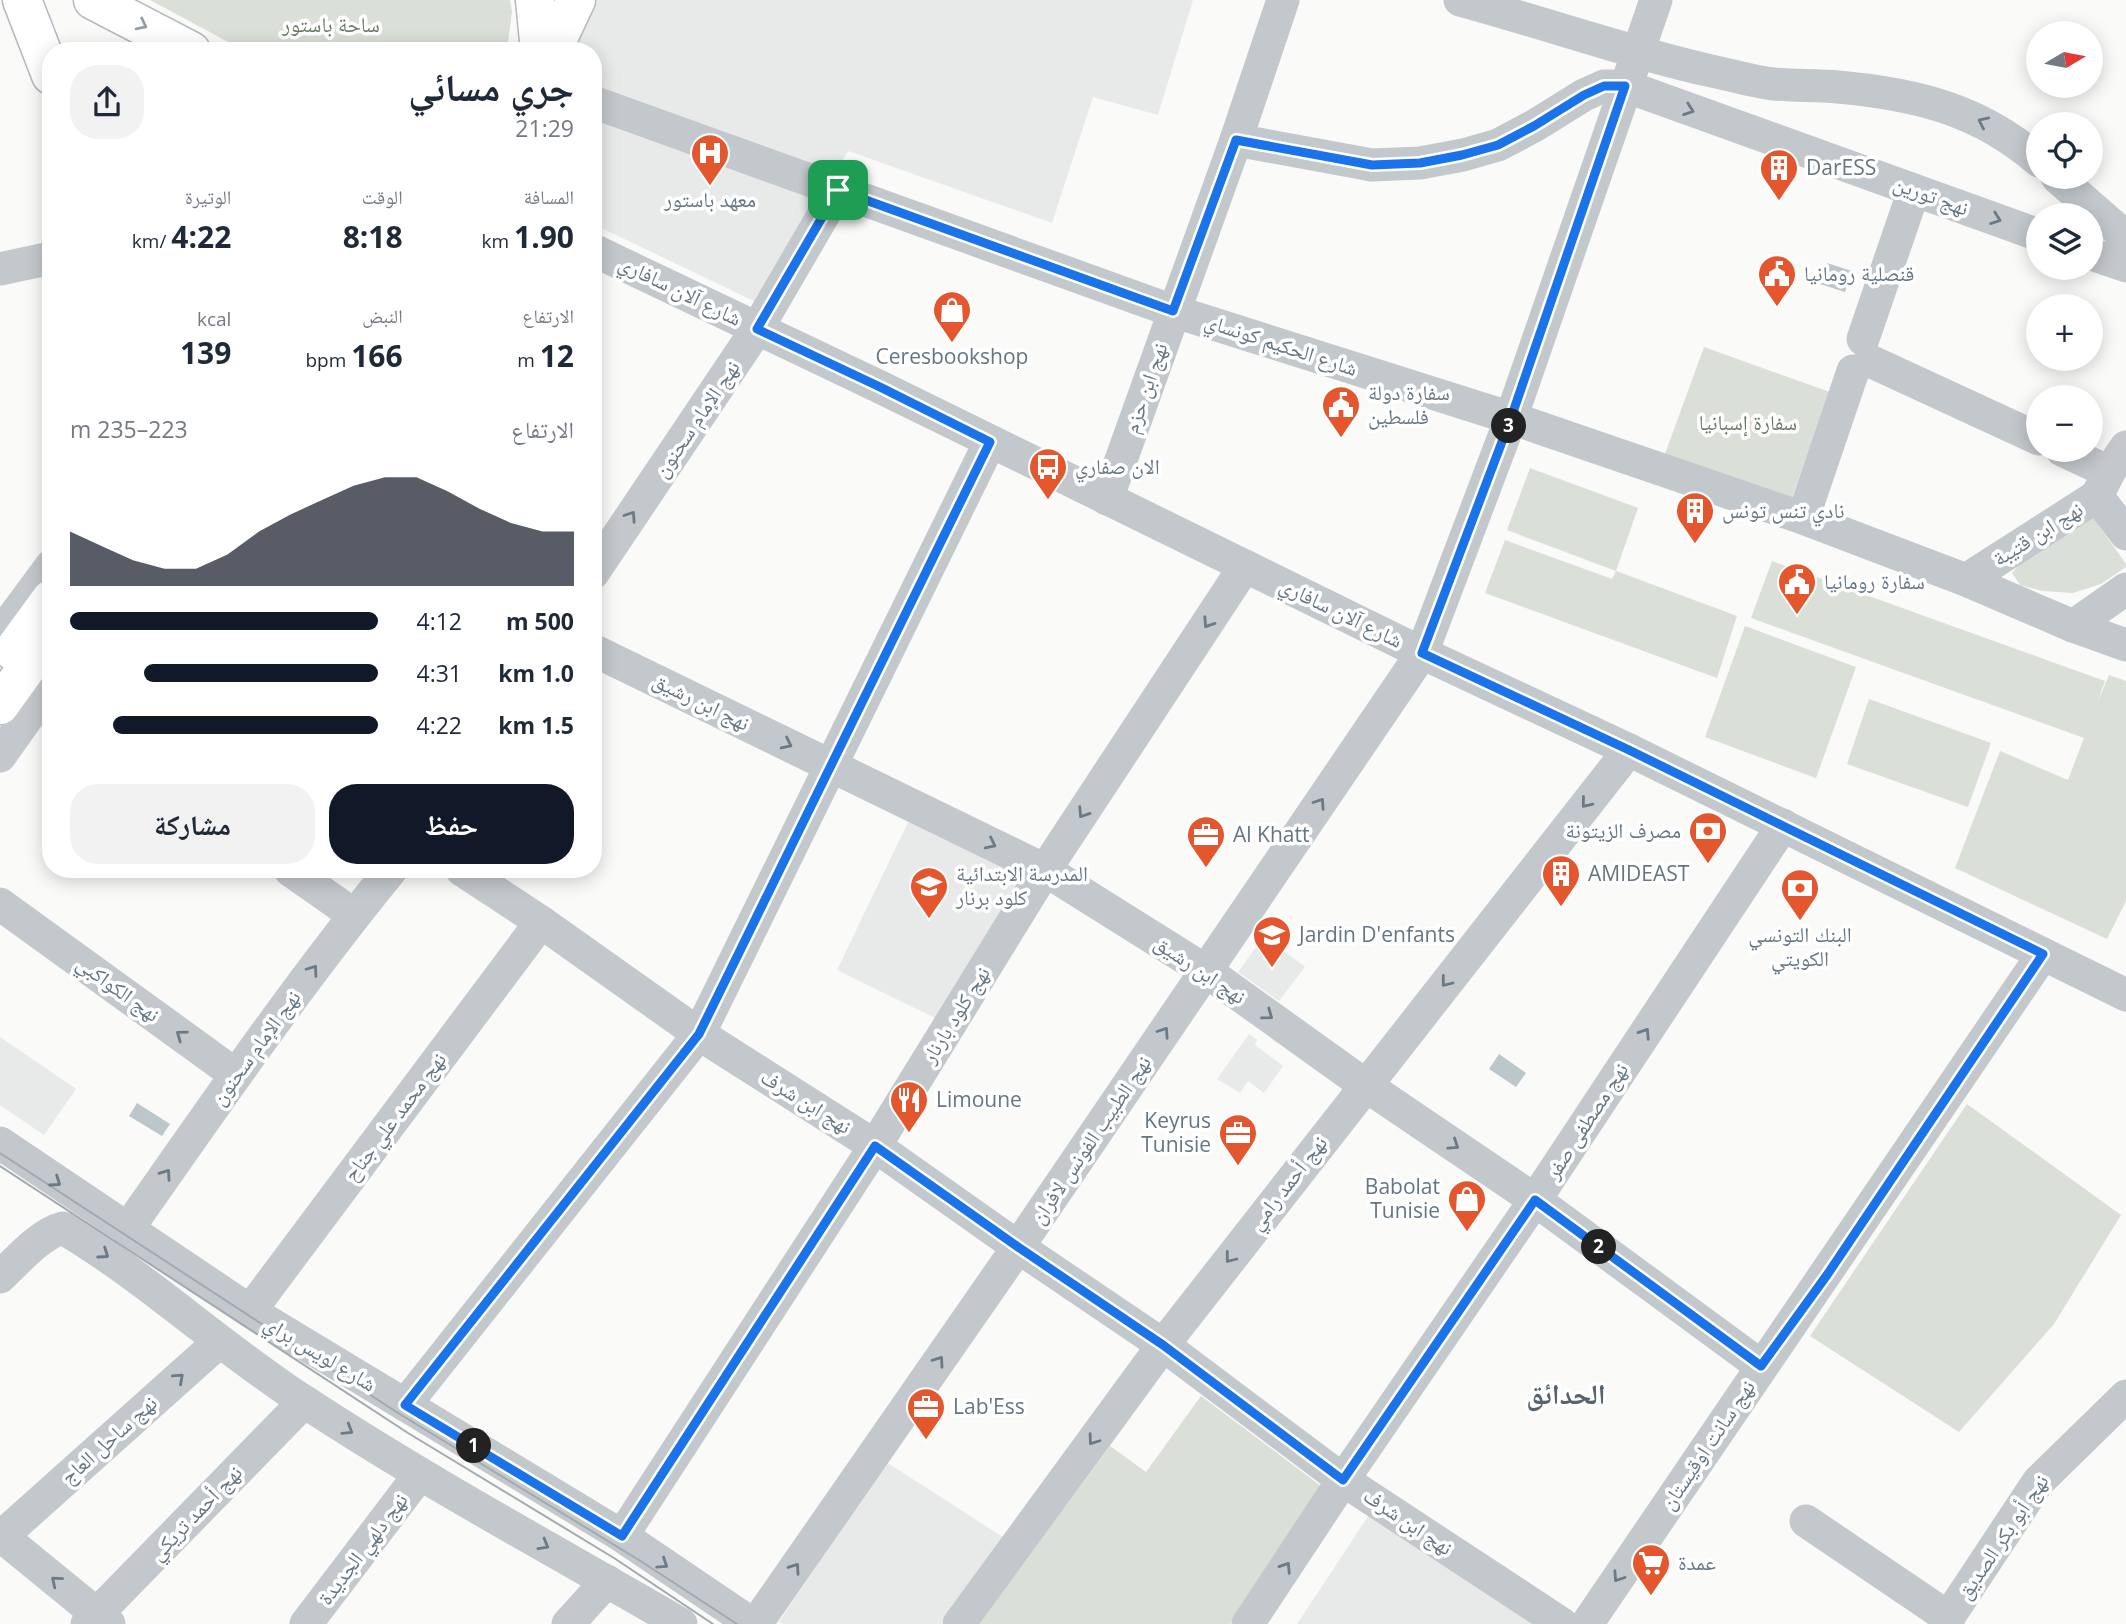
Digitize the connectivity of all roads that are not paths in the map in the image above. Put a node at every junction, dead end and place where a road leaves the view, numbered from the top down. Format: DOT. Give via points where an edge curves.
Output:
graph roads {
  1 [pos="22,0"];
  2 [pos="53,0"];
  3 [pos="93,0"];
  4 [pos="535,0"];
  5 [pos="576,0"];
  6 [pos="1283,0"];
  7 [pos="1460,0"];
  8 [pos="1656,0"];
  9 [pos="52,42"];
  10 [pos="174,42"];
  11 [pos="539,42"];
  12 [pos="556,42"];
  13 [pos="1639,51"];
  14 [pos="42,52"];
  15 [pos="1625,86"];
  16 [pos="602,105"];
  17 [pos="1236,140"];
  18 [pos="2026,150"];
  19 [pos="2071,189"];
  20 [pos="838,190"];
  21 [pos="1914,190"];
  22 [pos="2026,230"];
  23 [pos="2126,237"];
  24 [pos="602,254"];
  25 [pos="2103,258"];
  26 [pos="42,260"];
  27 [pos="2126,266"];
  28 [pos="0,269"];
  29 [pos="1173,311"];
  30 [pos="757,329"];
  31 [pos="1862,357"];
  32 [pos="1511,418"];
  33 [pos="2026,433"];
  34 [pos="990,442"];
  35 [pos="2089,462"];
  36 [pos="2111,472"];
  37 [pos="1107,499"];
  38 [pos="1803,518"];
  39 [pos="2126,534"];
  40 [pos="602,560"];
  41 [pos="1245,566"];
  42 [pos="42,578"];
  43 [pos="1966,580"];
  44 [pos="2126,589"];
  45 [pos="42,611"];
  46 [pos="2073,626"];
  47 [pos="0,635"];
  48 [pos="2126,645"];
  49 [pos="42,647"];
  50 [pos="1422,653"];
  51 [pos="602,654"];
  52 [pos="0,668"];
  53 [pos="42,700"];
  54 [pos="0,705"];
  55 [pos="1629,750"];
  56 [pos="0,756"];
  57 [pos="832,765"];
  58 [pos="1783,825"];
  59 [pos="1045,870"];
  60 [pos="301,878"];
  61 [pos="384,878"];
  62 [pos="474,878"];
  63 [pos="0,904"];
  64 [pos="354,915"];
  65 [pos="541,922"];
  66 [pos="2043,954"];
  67 [pos="1206,971"];
  68 [pos="2126,995"];
  69 [pos="699,1034"];
  70 [pos="236,1075"];
  71 [pos="1365,1085"];
  72 [pos="0,1143"];
  73 [pos="875,1146"];
  74 [pos="1535,1200"];
  75 [pos="127,1230"];
  76 [pos="1018,1247"];
  77 [pos="0,1277"];
  78 [pos="250,1311"];
  79 [pos="219,1342"];
  80 [pos="1163,1345"];
  81 [pos="1761,1366"];
  82 [pos="304,1402"];
  83 [pos="405,1405"];
  84 [pos="2122,1407"];
  85 [pos="420,1474"];
  86 [pos="1343,1480"];
  87 [pos="1806,1521"];
  88 [pos="1,1536"];
  89 [pos="622,1536"];
  90 [pos="607,1581"];
  91 [pos="98,1621"];
  92 [pos="1946,1621"];
  93 [pos="306,1624"];
  94 [pos="568,1624"];
  95 [pos="681,1624"];
  96 [pos="754,1624"];
  97 [pos="958,1624"];
  98 [pos="1248,1624"];
  99 [pos="1562,1624"];
  100 [pos="1587,1624"];
  1 -- 14 [label="main road"];
  2 -- 9 [label="main road"];
  3 -- 10 [label="main road, one-way"];
  4 -- 11 [label="main road"];
  5 -- 12 [label="main road"];
  6 -- 17 [label="street, نهج ابن حزم"];
  7 -- 13 [label="street"];
  8 -- 13 [label="street, نهج الطبيب الفونس لافران"];
  13 -- 15 [label="street, نهج الطبيب الفونس لافران"];
  18 -- 13 [label="street, one-way" via="1988,124 1940,104 1900,94 1773,84"];
  15 -- 17 [label="street" via="1604,86 1584,95 1498,145 1420,163 1372,165"];
  15 -- 21 [label="street, نهج تورين, one-way"];
  15 -- 32 [label="street, نهج الطبيب الفونس لافران"];
  16 -- 20 [label="street, شارع الحكيم كونساي"];
  17 -- 29 [label="street, نهج ابن حزم"];
  19 -- 23 [label="street"];
  20 -- 29 [label="street, شارع الحكيم كونساي"];
  20 -- 30 [label="street, نهج الإمام سحنون"];
  21 -- 22 [label="street, نهج تورين, one-way"];
  21 -- 31 [label="street"];
  24 -- 30 [label="street, شارع آلان سافاري"];
  25 -- 27 [label="street"];
  26 -- 28 [label="street"];
  29 -- 32 [label="street, شارع الحكيم كونساي"];
  29 -- 37 [label="street, نهج ابن حزم"];
  30 -- 34 [label="street, شارع آلان سافاري"];
  40 -- 30 [label="street, نهج الإمام سحنون, one-way"];
  31 -- 33 [label="street"];
  31 -- 38 [label="street"];
  32 -- 38 [label="street, شارع الحكيم كونساي"];
  32 -- 50 [label="street, نهج الطبيب الفونس لافران"];
  34 -- 37 [label="street, شارع آلان سافاري"];
  34 -- 57 [label="street"];
  35 -- 36 [label="street"];
  36 -- 39 [label="street"];
  36 -- 43 [label="street, نهج ابن قتيبة"];
  37 -- 41 [label="street, شارع آلان سافاري"];
  38 -- 43 [label="street, شارع الحكيم كونساي"];
  41 -- 50 [label="street, شارع آلان سافاري"];
  41 -- 59 [label="street, نهج كلود بارنار, one-way"];
  42 -- 47 [label="street"];
  43 -- 46 [label="street, شارع الحكيم كونساي"];
  44 -- 46 [label="street"];
  45 -- 52 [label="main road"];
  46 -- 48 [label="street, شارع الحكيم كونساي"];
  49 -- 54 [label="main road"];
  50 -- 55 [label="street, شارع آلان سافاري"];
  67 -- 50 [label="street, نهج الطبيب الفونس لافران, one-way"];
  51 -- 57 [label="street, نهج ابن رشيق, one-way"];
  53 -- 56 [label="street"];
  55 -- 58 [label="street, شارع آلان سافاري"];
  55 -- 71 [label="street, نهج أحمد رامي, one-way"];
  57 -- 59 [label="street, نهج ابن رشيق, one-way"];
  57 -- 69 [label="street"];
  58 -- 66 [label="street, شارع آلان سافاري"];
  74 -- 58 [label="street, نهج مصطفى صفر, one-way"];
  59 -- 67 [label="street, نهج ابن رشيق"];
  59 -- 73 [label="street, نهج كلود بارنار"];
  60 -- 64 [label="street"];
  61 -- 64 [label="street, نهج الإمام سحنون"];
  62 -- 65 [label="street, نهج ابن شرف"];
  70 -- 63 [label="street, نهج الكواكبي, one-way"];
  70 -- 64 [label="street, نهج الإمام سحنون, one-way"];
  65 -- 69 [label="street, نهج ابن شرف"];
  65 -- 78 [label="street, نهج محمد علي جناح"];
  66 -- 68 [label="street, شارع آلان سافاري"];
  66 -- 81 [label="street, نهج سانت اوقيستان"];
  67 -- 71 [label="street, نهج ابن رشيق, one-way"];
  76 -- 67 [label="street, نهج الطبيب الفونس لافران, one-way"];
  69 -- 73 [label="street, نهج ابن شرف"];
  69 -- 83 [label="street"];
  75 -- 70 [label="street, نهج الإمام سحنون, one-way"];
  71 -- 74 [label="street, نهج ابن رشيق, one-way"];
  71 -- 80 [label="street, نهج أحمد رامي, one-way"];
  72 -- 75 [label="street, شارع لويس براي, one-way"];
  73 -- 76 [label="street, نهج ابن شرف"];
  73 -- 89 [label="street, نهج كلود بارنار"];
  74 -- 81 [label="street, نهج ابن رشيق"];
  74 -- 86 [label="street, نهج مصطفى صفر"];
  75 -- 78 [label="street, شارع لويس براي"];
  76 -- 80 [label="street, نهج ابن شرف"];
  96 -- 76 [label="street, نهج الطبيب الفونس لافران, one-way"];
  77 -- 79 [label="street, one-way" via="38,1241 63,1228 163,1296"];
  78 -- 83 [label="street, شارع لويس براي"];
  79 -- 82 [label="street"];
  88 -- 79 [label="street, نهج ساحل العاج, one-way"];
  80 -- 86 [label="street, نهج ابن شرف"];
  80 -- 97 [label="street, نهج أحمد رامي, one-way"];
  81 -- 100 [label="street, نهج سانت اوقيستان, one-way"];
  82 -- 85 [label="street, one-way"];
  82 -- 91 [label="street, نهج أحمد تريكي"];
  83 -- 89 [label="street, شارع لويس براي"];
  84 -- 92 [label="street, نهج أبو بكر الصديق" via="2038,1482"];
  85 -- 90 [label="street, one-way"];
  85 -- 93 [label="street, نهج دلهي الجديدة"];
  98 -- 86 [label="street, نهج مصطفى صفر, one-way"];
  86 -- 99 [label="street, نهج ابن شرف"];
  87 -- 92 [label="street"];
  91 -- 88 [label="street, one-way"];
  89 -- 96 [label="street, شارع لويس براي, one-way"];
  90 -- 94 [label="street"];
  90 -- 95 [label="street"];
}
